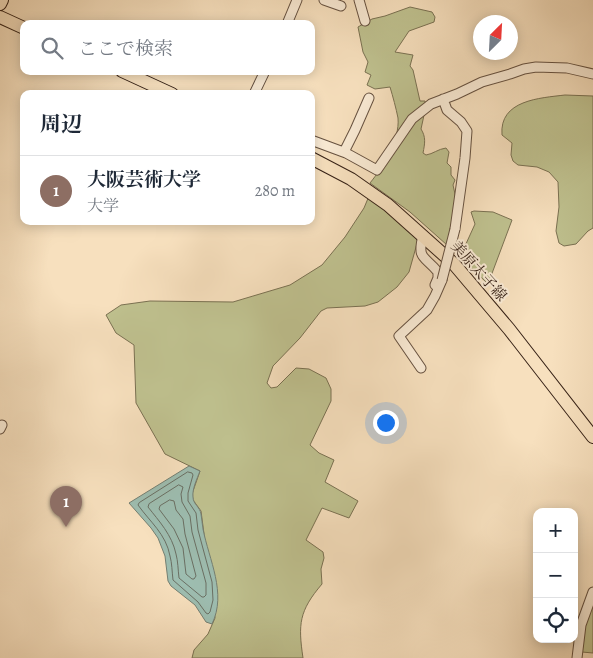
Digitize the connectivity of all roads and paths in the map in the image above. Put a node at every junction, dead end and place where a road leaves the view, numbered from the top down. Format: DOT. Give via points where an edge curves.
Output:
graph roads {
  1 [pos="2,0"];
  2 [pos="297,0"];
  3 [pos="324,0"];
  4 [pos="358,0"];
  5 [pos="336,3"];
  6 [pos="0,4"];
  7 [pos="0,17"];
  8 [pos="289,20"];
  9 [pos="365,21"];
  10 [pos="20,26"];
  11 [pos="593,74"];
  12 [pos="131,75"];
  13 [pos="263,75"];
  14 [pos="163,90"];
  15 [pos="256,90"];
  16 [pos="369,98"];
  17 [pos="443,99"];
  18 [pos="315,141"];
  19 [pos="344,152"];
  20 [pos="315,160"];
  21 [pos="423,235"];
  22 [pos="431,303"];
  23 [pos="421,368"];
  24 [pos="593,437"];
  25 [pos="593,592"];
  26 [pos="577,658"];
  1 -- 6 [label="main road"];
  2 -- 8 [label="street"];
  3 -- 5 [label="street"];
  4 -- 9 [label="street"];
  7 -- 10 [label="main road"];
  11 -- 17 [label="street" via="567,68 524,69"];
  12 -- 14 [label="main road"];
  13 -- 15 [label="street"];
  16 -- 19 [label="street"];
  17 -- 19 [label="street" via="412,119 377,170"];
  17 -- 22 [label="street, bridge" via="447,110 467,131 455,229 442,280"];
  18 -- 19 [label="street"];
  20 -- 21 [label="main road, 美原太子線" via="388,205"];
  21 -- 22 [label="street" via="420,251 438,272 428,300"];
  21 -- 24 [label="main road, 美原太子線" via="454,264 509,329"];
  22 -- 23 [label="street" via="400,336"];
  25 -- 26 [label="street" via="581,625"];
}
